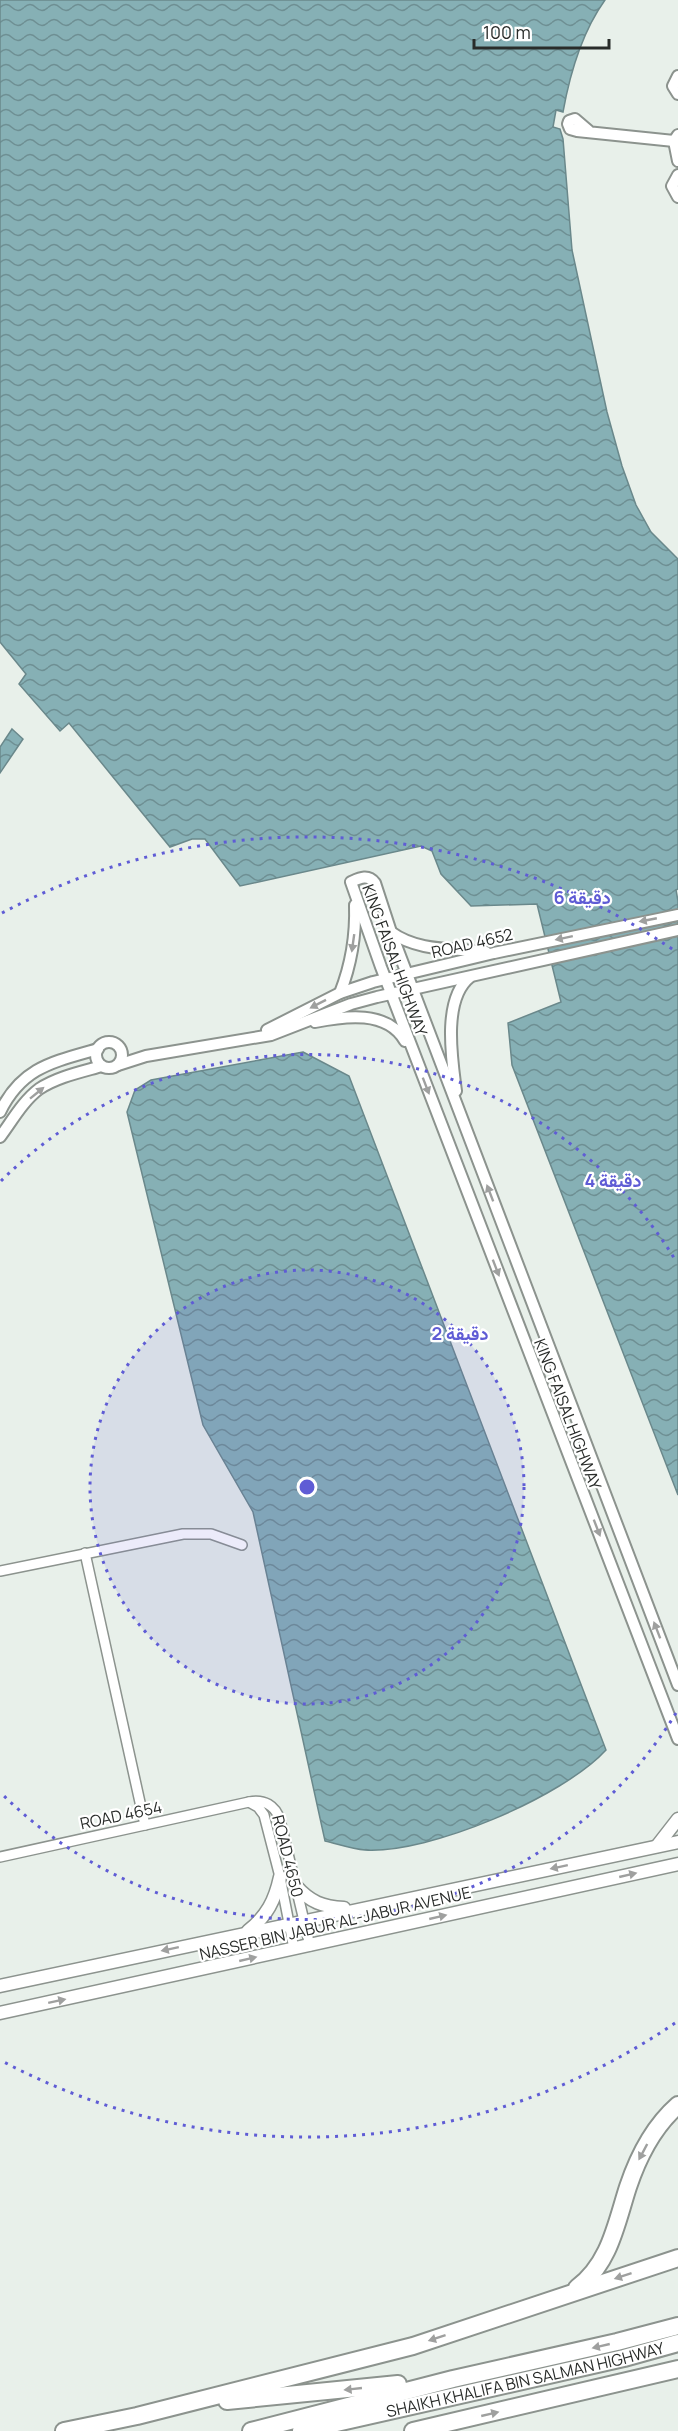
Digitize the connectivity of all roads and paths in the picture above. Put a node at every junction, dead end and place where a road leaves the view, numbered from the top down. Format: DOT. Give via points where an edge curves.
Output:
graph roads {
  1 [pos="678,76"];
  2 [pos="678,94"];
  3 [pos="589,131"];
  4 [pos="676,138"];
  5 [pos="678,160"];
  6 [pos="678,175"];
  7 [pos="678,196"];
  8 [pos="354,892"];
  9 [pos="678,915"];
  10 [pos="678,930"];
  11 [pos="391,932"];
  12 [pos="494,953"];
  13 [pos="407,974"];
  14 [pos="472,975"];
  15 [pos="386,980"];
  16 [pos="413,990"];
  17 [pos="340,993"];
  18 [pos="392,994"];
  19 [pos="300,1025"];
  20 [pos="248,1039"];
  21 [pos="98,1049"];
  22 [pos="122,1051"];
  23 [pos="146,1056"];
  24 [pos="416,1060"];
  25 [pos="118,1065"];
  26 [pos="102,1066"];
  27 [pos="457,1105"];
  28 [pos="0,1112"];
  29 [pos="0,1137"];
  30 [pos="242,1545"];
  31 [pos="86,1553"];
  32 [pos="0,1571"];
  33 [pos="678,1685"];
  34 [pos="678,1739"];
  35 [pos="249,1802"];
  36 [pos="678,1819"];
  37 [pos="145,1825"];
  38 [pos="678,1842"];
  39 [pos="657,1846"];
  40 [pos="0,1857"];
  41 [pos="678,1864"];
  42 [pos="656,1869"];
  43 [pos="678,1871"];
  44 [pos="280,1877"];
  45 [pos="296,1886"];
  46 [pos="360,1909"];
  47 [pos="304,1921"];
  48 [pos="289,1924"];
  49 [pos="246,1933"];
  50 [pos="310,1946"];
  51 [pos="294,1949"];
  52 [pos="0,1986"];
  53 [pos="0,2013"];
  54 [pos="678,2105"];
  55 [pos="678,2258"];
  56 [pos="559,2297"];
  57 [pos="678,2326"];
  58 [pos="678,2343"];
  59 [pos="678,2369"];
  60 [pos="453,2379"];
  61 [pos="137,2416"];
  62 [pos="64,2431"];
  63 [pos="251,2431"];
  64 [pos="301,2431"];
  65 [pos="413,2431"];
  1 -- 2 [label="street" via="673,86"];
  3 -- 4 [label="street"];
  4 -- 5 [label="street"];
  6 -- 7 [label="street" via="672,186"];
  8 -- 11 [label="street, KING FAISAL HIGHWAY" via="351,882 363,877 372,880"];
  8 -- 15 [label="street, KING FAISAL HIGHWAY"];
  8 -- 17 [label="street, one-way" via="356,926"];
  9 -- 12 [label="street, ROAD 4652, one-way"];
  10 -- 14 [label="street, ROAD 4652"];
  11 -- 12 [label="street" via="421,946"];
  11 -- 13 [label="street, KING FAISAL HIGHWAY"];
  12 -- 13 [label="street, ROAD 4652"];
  13 -- 15 [label="street, ROAD 4652"];
  13 -- 16 [label="street, KING FAISAL HIGHWAY"];
  14 -- 16 [label="street, ROAD 4652"];
  14 -- 27 [label="street" via="462,983 452,1023"];
  15 -- 17 [label="street, ROAD 4652"];
  15 -- 18 [label="street, KING FAISAL HIGHWAY"];
  16 -- 18 [label="street, ROAD 4652"];
  16 -- 27 [label="street, KING FAISAL HIGHWAY"];
  17 -- 20 [label="street, ROAD 4652, one-way"];
  18 -- 19 [label="street, ROAD 4652" via="351,1004"];
  18 -- 24 [label="street, KING FAISAL HIGHWAY"];
  19 -- 20 [label="street, ROAD 4652"];
  19 -- 24 [label="street" via="351,1017 372,1018 401,1035"];
  20 -- 23 [label="street, ROAD 4652"];
  21 -- 22 [label="street" via="111,1043"];
  21 -- 26 [label="street" via="97,1060"];
  21 -- 28 [label="street" via="34,1071 19,1083"];
  22 -- 23 [label="street"];
  22 -- 25 [label="street"];
  23 -- 25 [label="street"];
  24 -- 34 [label="street, KING FAISAL HIGHWAY, one-way"];
  25 -- 26 [label="street"];
  29 -- 26 [label="street, one-way" via="38,1090 56,1080"];
  33 -- 27 [label="street, KING FAISAL HIGHWAY, one-way"];
  30 -- 31 [label="street" via="222,1537 192,1533"];
  31 -- 32 [label="street"];
  31 -- 37 [label="street"];
  35 -- 37 [label="street, ROAD 4654"];
  35 -- 44 [label="street, ROAD 4650" via="264,1815"];
  35 -- 45 [label="street, ROAD 4650" via="269,1804 278,1814"];
  36 -- 39 [label="main road"];
  37 -- 40 [label="street, ROAD 4654"];
  38 -- 39 [label="main road, NASSER BIN JABUR AL-JABUR AVENUE"];
  39 -- 46 [label="main road, NASSER BIN JABUR AL-JABUR AVENUE, one-way"];
  41 -- 42 [label="main road, NASSER BIN JABUR AL-JABUR AVENUE"];
  42 -- 43 [label="main road"];
  50 -- 42 [label="main road, NASSER BIN JABUR AL-JABUR AVENUE, one-way"];
  44 -- 48 [label="street, ROAD 4650"];
  44 -- 49 [label="main road" via="270,1909"];
  45 -- 46 [label="main road" via="319,1905"];
  45 -- 47 [label="street, ROAD 4650"];
  46 -- 47 [label="main road, NASSER BIN JABUR AL-JABUR AVENUE"];
  47 -- 48 [label="main road, NASSER BIN JABUR AL-JABUR AVENUE"];
  47 -- 50 [label="street, ROAD 4650"];
  48 -- 49 [label="main road, NASSER BIN JABUR AL-JABUR AVENUE"];
  48 -- 51 [label="street, ROAD 4650"];
  49 -- 52 [label="main road, NASSER BIN JABUR AL-JABUR AVENUE, one-way"];
  50 -- 51 [label="main road, NASSER BIN JABUR AL-JABUR AVENUE"];
  53 -- 51 [label="main road, NASSER BIN JABUR AL-JABUR AVENUE, one-way"];
  54 -- 56 [label="highway, one-way" via="658,2128 638,2162 602,2261 584,2283"];
  55 -- 56 [label="highway, one-way"];
  56 -- 61 [label="highway, one-way" via="413,2346"];
  57 -- 60 [label="highway, one-way"];
  58 -- 64 [label="highway, SHAIKH KHALIFA BIN SALMAN HIGHWAY"];
  65 -- 59 [label="highway, SHAIKH KHALIFA BIN SALMAN HIGHWAY, one-way"];
  60 -- 61 [label="highway, one-way" via="225,2402"];
  60 -- 63 [label="highway"];
  61 -- 62 [label="highway"];
}
